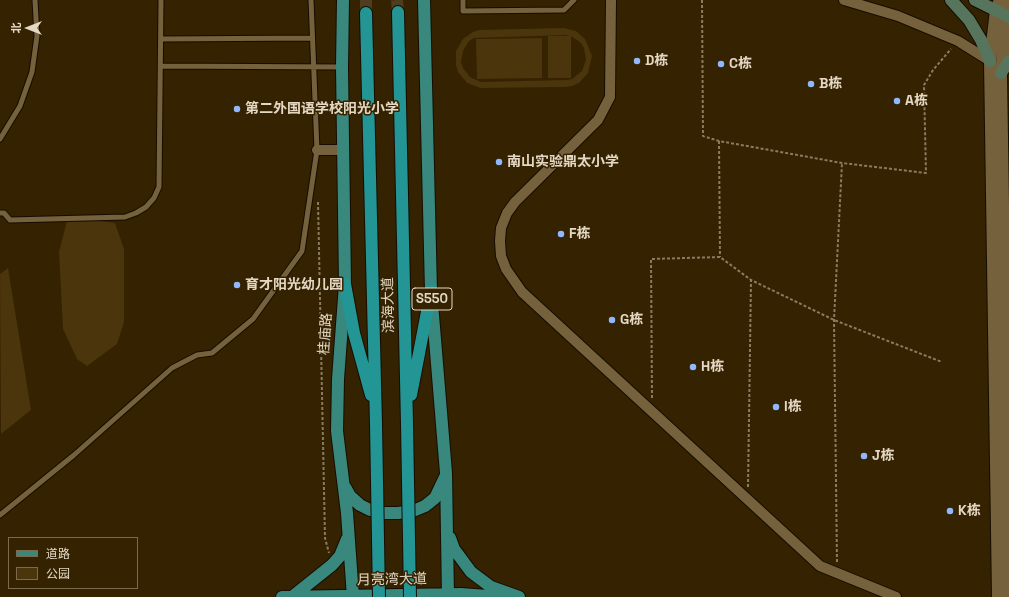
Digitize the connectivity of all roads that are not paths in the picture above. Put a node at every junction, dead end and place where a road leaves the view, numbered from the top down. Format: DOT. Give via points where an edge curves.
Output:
graph roads {
  1 [pos="35,0"];
  2 [pos="161,0"];
  3 [pos="311,0"];
  4 [pos="343,0"];
  5 [pos="424,0"];
  6 [pos="463,0"];
  7 [pos="574,0"];
  8 [pos="611,0"];
  9 [pos="844,0"];
  10 [pos="951,0"];
  11 [pos="975,0"];
  12 [pos="1006,0"];
  13 [pos="1003,11"];
  14 [pos="398,12"];
  15 [pos="366,13"];
  16 [pos="312,38"];
  17 [pos="160,39"];
  18 [pos="990,61"];
  19 [pos="1009,61"];
  20 [pos="160,66"];
  21 [pos="313,67"];
  22 [pos="342,67"];
  23 [pos="1005,73"];
  24 [pos="0,139"];
  25 [pos="317,150"];
  26 [pos="343,150"];
  27 [pos="0,213"];
  28 [pos="345,284"];
  29 [pos="432,291"];
  30 [pos="376,424"];
  31 [pos="407,424"];
  32 [pos="446,473"];
  33 [pos="343,485"];
  34 [pos="0,515"];
  35 [pos="448,522"];
  36 [pos="348,530"];
  37 [pos="353,596"];
  38 [pos="448,596"];
  39 [pos="282,597"];
  40 [pos="292,597"];
  41 [pos="379,597"];
  42 [pos="410,597"];
  43 [pos="501,597"];
  44 [pos="519,597"];
  45 [pos="896,597"];
  46 [pos="998,597"];
  47 [pos="1008,597"];
  1 -- 24 [label="lane" via="37,36 32,72 20,106"];
  2 -- 17 [label="lane"];
  3 -- 16 [label="lane"];
  4 -- 22 [label="main road, 桂庙路"];
  5 -- 29 [label="main road, S550"];
  6 -- 7 [label="lane" via="463,11 564,10"];
  8 -- 45 [label="street" via="611,83 608,102 598,120 507,213 501,228 501,256 522,292 820,566"];
  9 -- 18 [label="street" via="898,16 958,41"];
  10 -- 18 [label="main road" via="969,20"];
  11 -- 13 [label="main road"];
  12 -- 13 [label="street"];
  13 -- 18 [label="street"];
  13 -- 23 [label="street"];
  14 -- 31 [label="highway, 滨海大道 / S550"];
  15 -- 30 [label="highway, 滨海大道"];
  16 -- 17 [label="lane"];
  16 -- 21 [label="lane"];
  17 -- 20 [label="lane"];
  18 -- 46 [label="street"];
  19 -- 23 [label="main road"];
  20 -- 21 [label="lane"];
  20 -- 27 [label="lane" via="159,187 146,207 125,217 10,220 4,213"];
  21 -- 22 [label="lane"];
  21 -- 25 [label="lane"];
  22 -- 26 [label="main road, 桂庙路"];
  23 -- 47 [label="street"];
  25 -- 26 [label="street"];
  25 -- 34 [label="lane" via="302,251 253,319 212,353 197,355 172,368 74,455"];
  26 -- 28 [label="main road, 桂庙路"];
  28 -- 30 [label="highway"];
  28 -- 33 [label="main road, 桂庙路" via="337,404"];
  29 -- 31 [label="highway"];
  29 -- 32 [label="main road, S550"];
  30 -- 41 [label="highway, 滨海大道, bridge"];
  31 -- 42 [label="highway, 滨海大道 / S550, bridge"];
  32 -- 33 [label="main road" via="435,498 413,511 398,513 370,510 360,505"];
  32 -- 35 [label="main road, S550"];
  33 -- 36 [label="main road, 桂庙路"];
  35 -- 38 [label="main road, S550"];
  35 -- 44 [label="main road" via="454,549 471,572 491,586"];
  36 -- 37 [label="main road, 桂庙路"];
  36 -- 40 [label="main road" via="346,544 340,556"];
  37 -- 38 [label="main road, 月亮湾大道"];
  37 -- 40 [label="main road, 月亮湾大道"];
  38 -- 43 [label="main road, 月亮湾大道"];
  39 -- 40 [label="main road, 月亮湾大道"];
}
